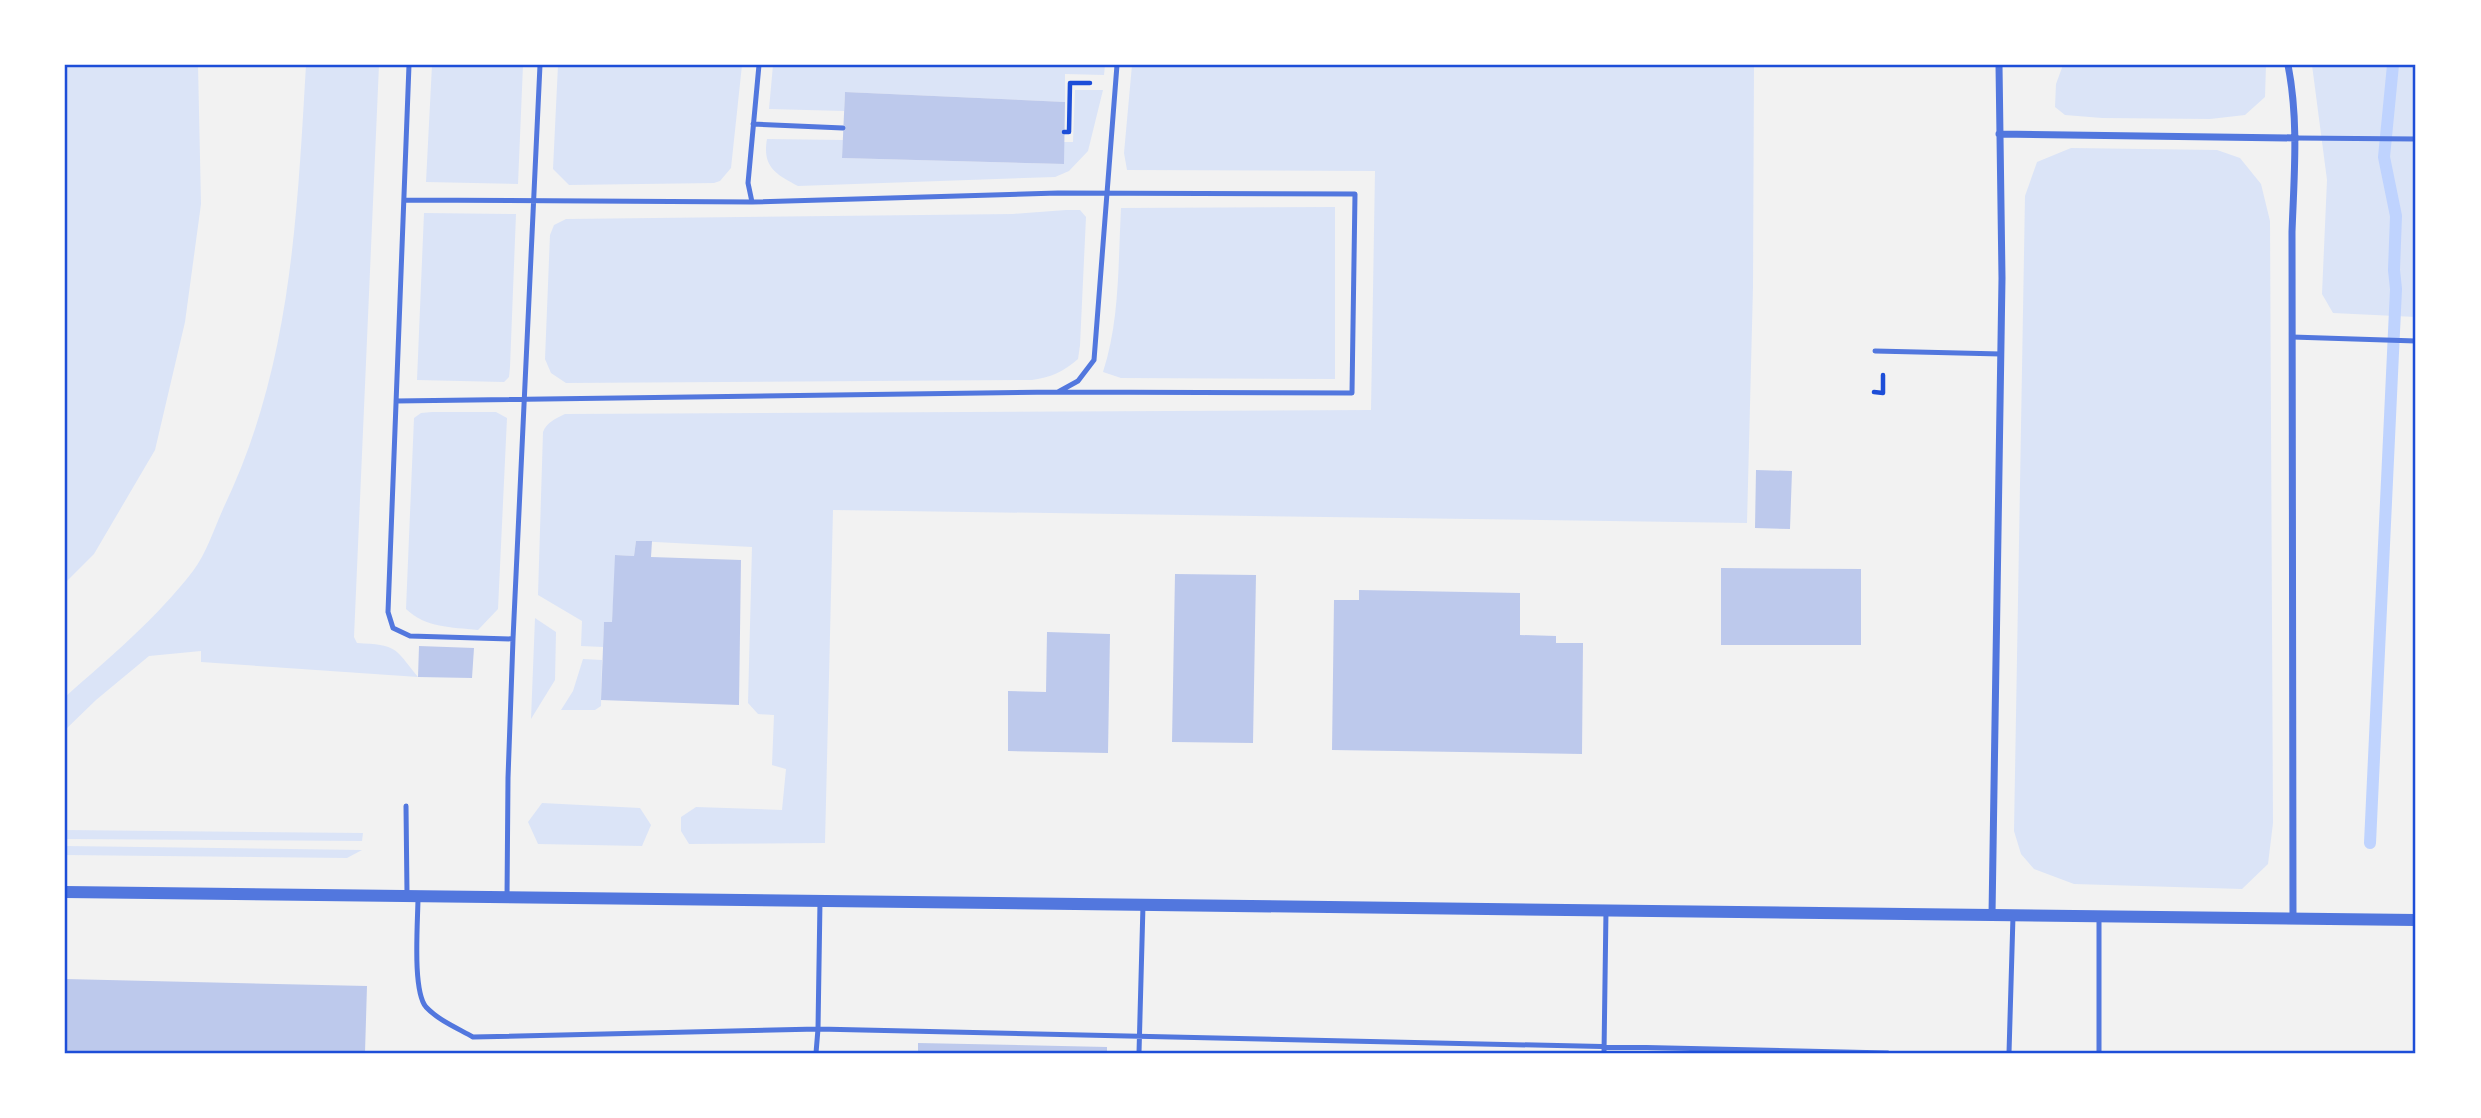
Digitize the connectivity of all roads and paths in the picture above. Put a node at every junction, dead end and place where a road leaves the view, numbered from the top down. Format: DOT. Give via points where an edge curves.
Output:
graph roads {
  1 [pos="409,65"];
  2 [pos="540,65"];
  3 [pos="759,65"];
  4 [pos="1116,65"];
  5 [pos="1999,65"];
  6 [pos="2288,65"];
  7 [pos="1115,81"];
  8 [pos="753,124"];
  9 [pos="843,128"];
  10 [pos="1064,132"];
  11 [pos="1999,134"];
  12 [pos="2296,138"];
  13 [pos="2416,139"];
  14 [pos="1107,192"];
  15 [pos="404,200"];
  16 [pos="535,200"];
  17 [pos="752,202"];
  18 [pos="2292,337"];
  19 [pos="2413,341"];
  20 [pos="1874,351"];
  21 [pos="2001,354"];
  22 [pos="1058,392"];
  23 [pos="526,399"];
  24 [pos="396,401"];
  25 [pos="513,639"];
  26 [pos="406,806"];
  27 [pos="65,892"];
  28 [pos="412,897"];
  29 [pos="507,897"];
  30 [pos="820,901"];
  31 [pos="1143,905"];
  32 [pos="1606,910"];
  33 [pos="1992,915"];
  34 [pos="2013,916"];
  35 [pos="2099,917"];
  36 [pos="2293,919"];
  37 [pos="2416,920"];
  38 [pos="818,1029"];
  39 [pos="1139,1035"];
  40 [pos="1605,1050"];
  41 [pos="816,1053"];
  42 [pos="1139,1053"];
  43 [pos="1888,1053"];
  44 [pos="2009,1053"];
  45 [pos="2099,1053"];
  1 -- 15 [label="lane"];
  2 -- 16 [label="lane"];
  3 -- 8 [label="lane"];
  4 -- 7 [label="lane"];
  5 -- 11 [label="street"];
  6 -- 12 [label="street"];
  7 -- 10 [label="path" via="1070,83 1069,132"];
  7 -- 14 [label="lane"];
  8 -- 9 [label="lane"];
  8 -- 17 [label="lane" via="748,183"];
  11 -- 12 [label="street"];
  11 -- 21 [label="street"];
  12 -- 13 [label="lane"];
  12 -- 18 [label="street"];
  14 -- 17 [label="lane"];
  14 -- 22 [label="lane" via="1094,360 1078,381"];
  14 -- 22 [label="lane" via="1355,194 1352,393"];
  15 -- 16 [label="lane"];
  15 -- 24 [label="lane"];
  16 -- 17 [label="lane"];
  16 -- 23 [label="lane"];
  18 -- 19 [label="lane"];
  18 -- 36 [label="street"];
  20 -- 21 [label="lane"];
  21 -- 33 [label="street"];
  22 -- 23 [label="lane"];
  23 -- 24 [label="lane"];
  23 -- 25 [label="lane"];
  24 -- 25 [label="lane" via="388,612 393,628 411,636"];
  25 -- 29 [label="lane"];
  26 -- 28 [label="lane"];
  27 -- 28 [label="street"];
  28 -- 29 [label="street"];
  28 -- 38 [label="lane" via="417,982 424,1005 473,1037"];
  29 -- 30 [label="street"];
  30 -- 31 [label="street"];
  30 -- 38 [label="lane"];
  31 -- 32 [label="street"];
  31 -- 39 [label="lane"];
  32 -- 33 [label="street"];
  32 -- 40 [label="lane"];
  33 -- 34 [label="street"];
  34 -- 35 [label="street"];
  34 -- 44 [label="lane"];
  35 -- 36 [label="street"];
  35 -- 45 [label="lane"];
  36 -- 37 [label="street"];
  38 -- 39 [label="lane"];
  38 -- 41 [label="lane"];
  39 -- 40 [label="lane"];
  39 -- 42 [label="lane"];
  40 -- 43 [label="lane"];
}
